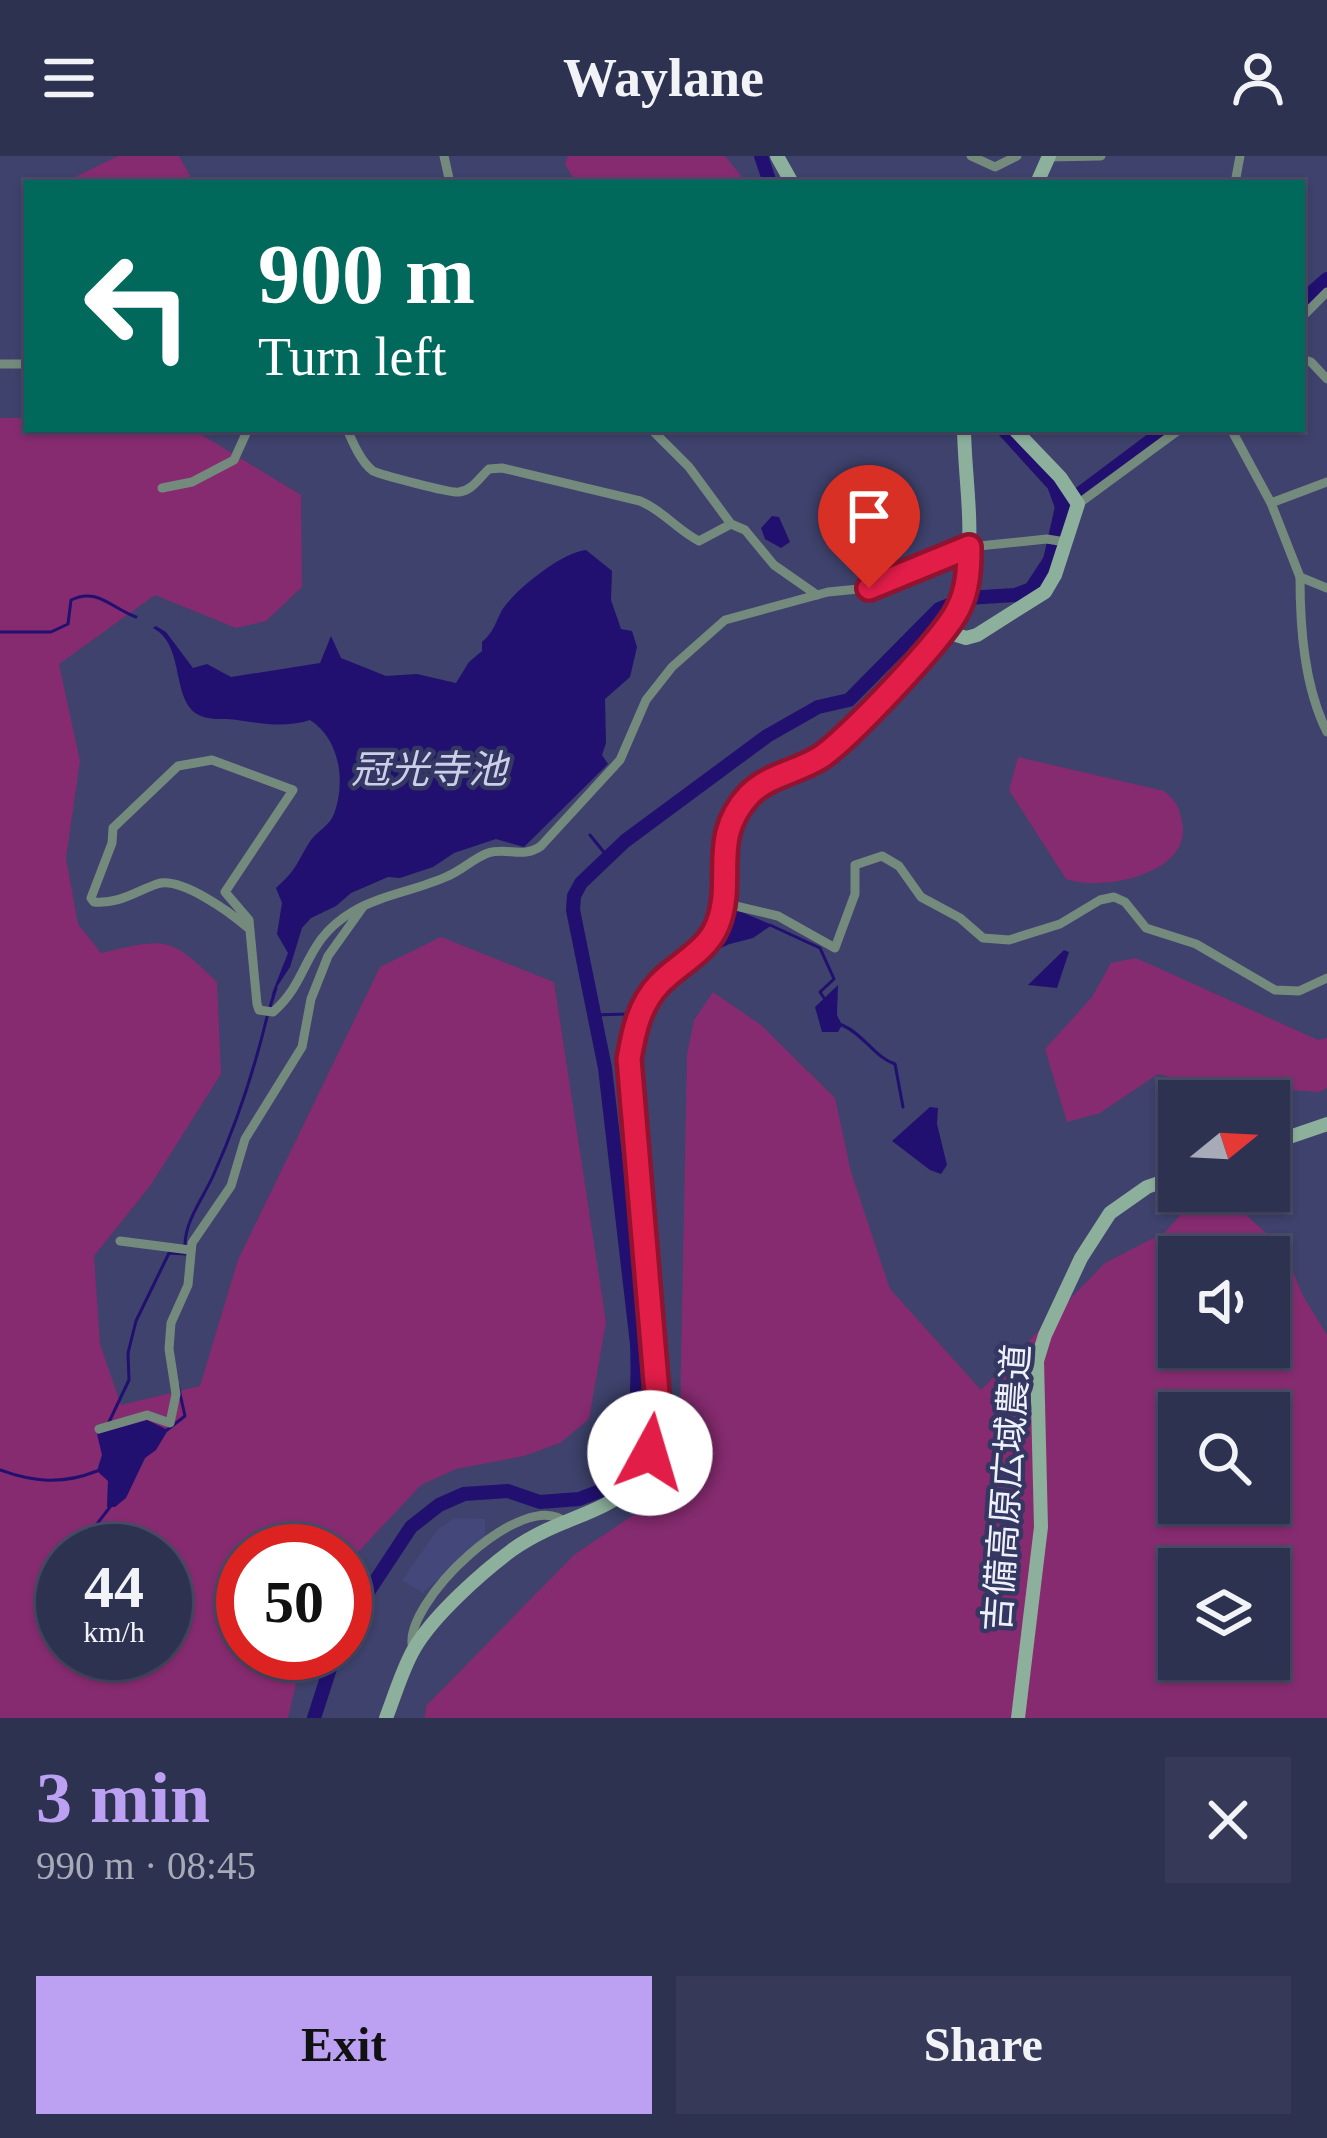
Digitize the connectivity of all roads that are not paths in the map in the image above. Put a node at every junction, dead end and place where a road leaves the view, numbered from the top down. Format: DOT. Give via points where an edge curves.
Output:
graph roads {
  1 [pos="971,156"];
  2 [pos="1017,156"];
  3 [pos="1047,156"];
  4 [pos="1102,156"];
  5 [pos="1327,292"];
  6 [pos="1305,314"];
  7 [pos="247,432"];
  8 [pos="349,432"];
  9 [pos="654,432"];
  10 [pos="964,432"];
  11 [pos="1017,432"];
  12 [pos="1176,432"];
  13 [pos="1233,432"];
  14 [pos="1327,482"];
  15 [pos="162,488"];
  16 [pos="1075,500"];
  17 [pos="1271,503"];
  18 [pos="731,524"];
  19 [pos="1063,542"];
  20 [pos="969,547"];
  21 [pos="1300,577"];
  22 [pos="1327,588"];
  23 [pos="817,595"];
  24 [pos="944,631"];
  25 [pos="1327,732"];
  26 [pos="723,904"];
  27 [pos="363,907"];
  28 [pos="248,928"];
  29 [pos="1327,978"];
  30 [pos="1327,1124"];
  31 [pos="1290,1137"];
  32 [pos="1158,1184"];
  33 [pos="120,1241"];
  34 [pos="189,1254"];
  35 [pos="99,1429"];
  36 [pos="567,1524"];
  37 [pos="413,1649"];
  38 [pos="386,1718"];
  39 [pos="1018,1718"];
  1 -- 2 [label="street" via="995,167"];
  3 -- 4 [label="street"];
  5 -- 6 [label="street"];
  7 -- 15 [label="street" via="235,460"];
  8 -- 18 [label="street" via="377,474 448,492 502,468 640,501 699,541"];
  9 -- 18 [label="street"];
  10 -- 20 [label="main road"];
  11 -- 16 [label="main road"];
  12 -- 16 [label="street"];
  13 -- 17 [label="street"];
  14 -- 17 [label="street"];
  16 -- 19 [label="main road"];
  17 -- 21 [label="street"];
  18 -- 23 [label="street"];
  19 -- 20 [label="street"];
  19 -- 24 [label="main road" via="1051,584 1030,604 971,638"];
  20 -- 23 [label="street" via="869,588"];
  20 -- 24 [label="main road" via="966,588"];
  21 -- 22 [label="street"];
  21 -- 25 [label="street" via="1300,632"];
  23 -- 27 [label="street" via="725,620 697,642 646,700 602,784 533,852 482,855"];
  24 -- 26 [label="main road" via="836,747 763,783 740,806 725,836"];
  26 -- 29 [label="street" via="778,916 835,948 855,865 882,856 921,897 983,938 1010,940 1114,897 1146,928 1196,944 1275,990 1299,991"];
  26 -- 36 [label="main road" via="705,945 648,998 629,1059 657,1431 631,1486"];
  27 -- 28 [label="street" via="317,940 273,1012 257,1004"];
  27 -- 34 [label="street" via="328,956 302,1047 244,1139 231,1186"];
  28 -- 28 [label="street" via="173,882 118,902 91,898 113,828 178,766 212,760 293,790 226,888"];
  30 -- 31 [label="main road"];
  32 -- 39 [label="main road, 吉備高原広域農道" via="1110,1213 1088,1245 1037,1361 1042,1527"];
  33 -- 34 [label="street"];
  34 -- 35 [label="street" via="188,1285 170,1323 170,1423 147,1415"];
  36 -- 37 [label="main road" via="495,1563"];
  36 -- 37 [label="street" via="553,1515 501,1528 429,1596 411,1634"];
  37 -- 38 [label="main road"];
}
